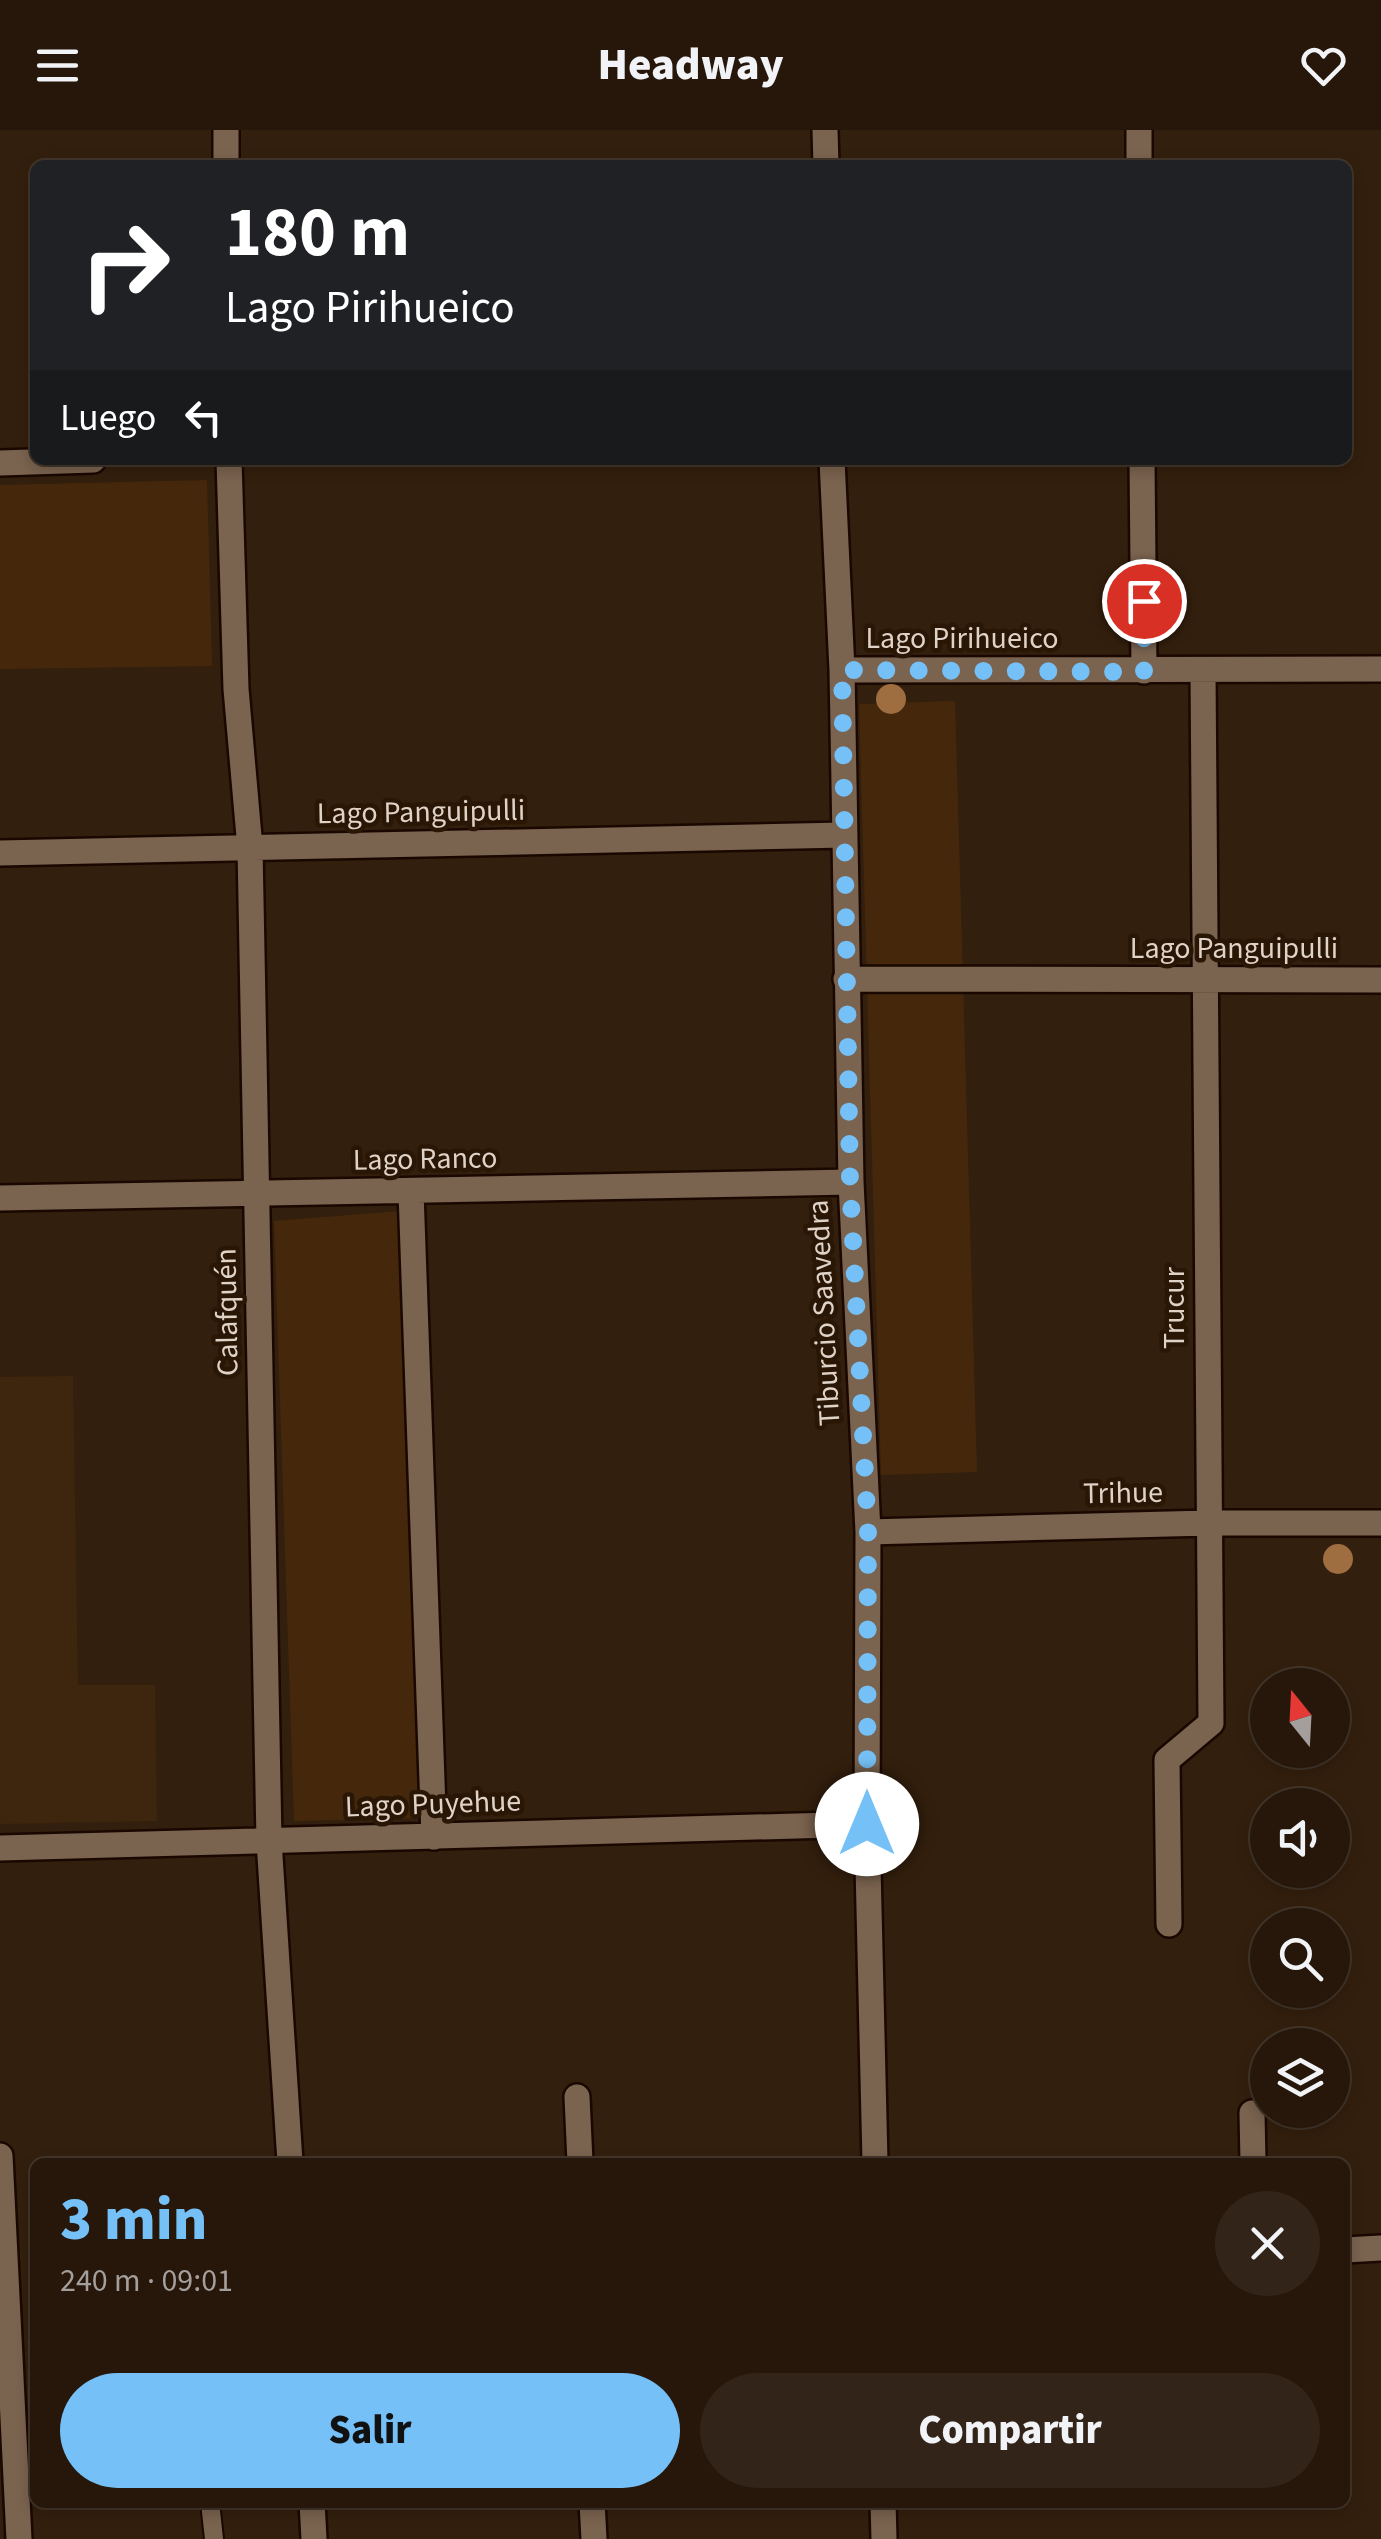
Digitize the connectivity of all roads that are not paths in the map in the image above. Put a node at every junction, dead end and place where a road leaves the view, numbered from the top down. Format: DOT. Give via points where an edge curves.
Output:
graph roads {
  1 [pos="226,130"];
  2 [pos="825,130"];
  3 [pos="1139,130"];
  4 [pos="226,160"];
  5 [pos="826,160"];
  6 [pos="1139,160"];
  7 [pos="30,462"];
  8 [pos="0,463"];
  9 [pos="229,465"];
  10 [pos="832,465"];
  11 [pos="1142,465"];
  12 [pos="1381,669"];
  13 [pos="842,670"];
  14 [pos="1203,671"];
  15 [pos="1144,672"];
  16 [pos="844,835"];
  17 [pos="250,848"];
  18 [pos="0,853"];
  19 [pos="846,979"];
  20 [pos="1381,980"];
  21 [pos="1204,982"];
  22 [pos="850,1182"];
  23 [pos="411,1192"];
  24 [pos="258,1196"];
  25 [pos="0,1198"];
  26 [pos="1381,1522"];
  27 [pos="1208,1523"];
  28 [pos="868,1532"];
  29 [pos="867,1824"];
  30 [pos="434,1837"];
  31 [pos="269,1841"];
  32 [pos="0,1848"];
  33 [pos="1169,1924"];
  34 [pos="578,2098"];
  35 [pos="1252,2128"];
  36 [pos="0,2156"];
  37 [pos="290,2158"];
  38 [pos="580,2158"];
  39 [pos="875,2158"];
  40 [pos="1252,2158"];
  41 [pos="1381,2248"];
  42 [pos="1350,2250"];
  43 [pos="211,2508"];
  44 [pos="312,2508"];
  45 [pos="592,2508"];
  46 [pos="883,2508"];
  47 [pos="19,2539"];
  48 [pos="214,2539"];
  49 [pos="314,2539"];
  50 [pos="594,2539"];
  51 [pos="884,2539"];
  1 -- 4 [label="street"];
  2 -- 5 [label="street"];
  3 -- 6 [label="street"];
  7 -- 8 [label="street"];
  9 -- 17 [label="street, Calafquén" via="236,688"];
  10 -- 13 [label="street, Tiburcio Saavedra"];
  11 -- 15 [label="street"];
  12 -- 14 [label="street, Lago Pirihueico"];
  13 -- 15 [label="street, Lago Pirihueico"];
  13 -- 16 [label="street, Tiburcio Saavedra"];
  14 -- 15 [label="street, Lago Pirihueico"];
  14 -- 21 [label="street, Trucur"];
  16 -- 17 [label="street, Lago Panguipulli"];
  16 -- 19 [label="street, Tiburcio Saavedra"];
  17 -- 18 [label="street, Lago Panguipulli"];
  17 -- 24 [label="street, Calafquén"];
  19 -- 21 [label="street, Lago Panguipulli"];
  19 -- 22 [label="street, Tiburcio Saavedra"];
  20 -- 21 [label="street, Lago Panguipulli"];
  21 -- 27 [label="street, Trucur"];
  22 -- 23 [label="street, Lago Ranco"];
  22 -- 28 [label="street, Tiburcio Saavedra"];
  23 -- 24 [label="street, Lago Ranco"];
  23 -- 30 [label="street"];
  24 -- 25 [label="street, Lago Ranco"];
  24 -- 31 [label="street, Calafquén"];
  26 -- 27 [label="street, Trihue"];
  27 -- 28 [label="street, Trihue"];
  27 -- 33 [label="street, Trucur" via="1212,1724 1167,1760"];
  28 -- 29 [label="street, Tiburcio Saavedra"];
  29 -- 30 [label="street, Lago Puyehue"];
  29 -- 39 [label="street, Tiburcio Saavedra"];
  30 -- 31 [label="street, Lago Puyehue"];
  31 -- 32 [label="street, Lago Puyehue"];
  31 -- 37 [label="street, Calafquén"];
  34 -- 38 [label="street"];
  35 -- 40 [label="street"];
  36 -- 47 [label="street"];
  41 -- 42 [label="street"];
  43 -- 48 [label="lane"];
  44 -- 49 [label="street"];
  45 -- 50 [label="street"];
  46 -- 51 [label="street"];
}
